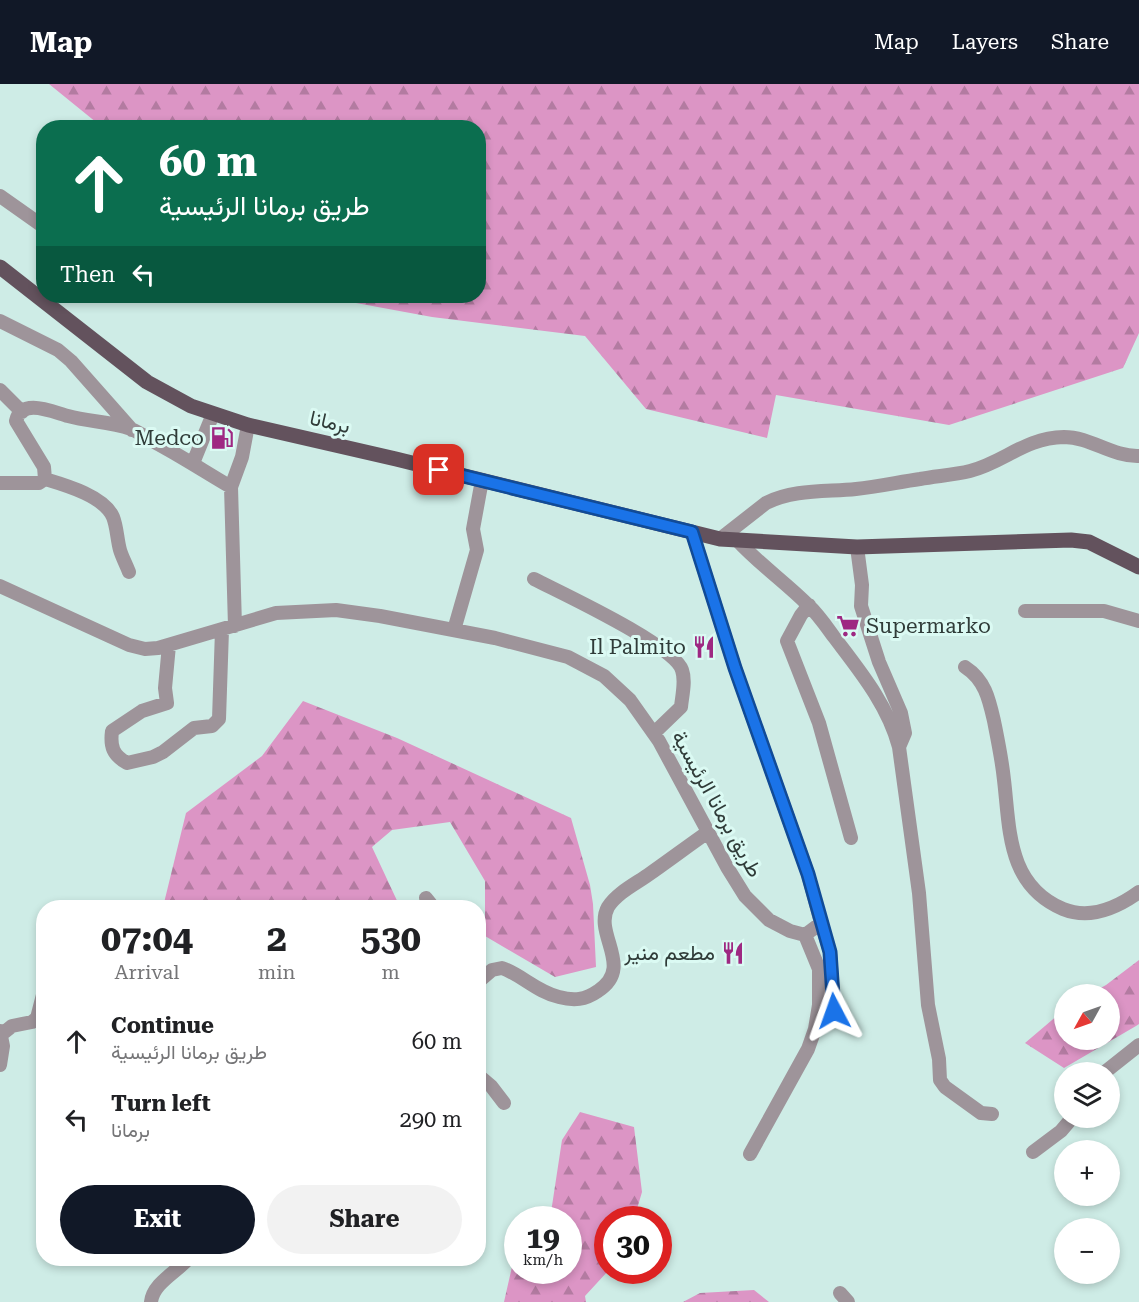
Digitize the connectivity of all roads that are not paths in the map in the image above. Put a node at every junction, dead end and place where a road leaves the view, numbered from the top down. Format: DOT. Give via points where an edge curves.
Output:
graph roads {
  1 [pos="0,196"];
  2 [pos="36,221"];
  3 [pos="0,267"];
  4 [pos="36,295"];
  5 [pos="46,303"];
  6 [pos="0,321"];
  7 [pos="0,390"];
  8 [pos="22,411"];
  9 [pos="213,414"];
  10 [pos="248,425"];
  11 [pos="132,430"];
  12 [pos="1139,456"];
  13 [pos="193,463"];
  14 [pos="45,478"];
  15 [pos="482,480"];
  16 [pos="0,483"];
  17 [pos="231,488"];
  18 [pos="692,532"];
  19 [pos="720,539"];
  20 [pos="737,540"];
  21 [pos="857,547"];
  22 [pos="1139,567"];
  23 [pos="129,572"];
  24 [pos="534,579"];
  25 [pos="0,586"];
  26 [pos="809,605"];
  27 [pos="1025,611"];
  28 [pos="1139,621"];
  29 [pos="229,628"];
  30 [pos="454,630"];
  31 [pos="169,645"];
  32 [pos="965,667"];
  33 [pos="654,733"];
  34 [pos="899,747"];
  35 [pos="708,832"];
  36 [pos="851,838"];
  37 [pos="1139,892"];
  38 [pos="821,923"];
  39 [pos="805,935"];
  40 [pos="486,975"];
  41 [pos="834,1011"];
  42 [pos="36,1019"];
  43 [pos="1,1033"];
  44 [pos="1139,1045"];
  45 [pos="1118,1062"];
  46 [pos="0,1065"];
  47 [pos="486,1082"];
  48 [pos="504,1103"];
  49 [pos="992,1114"];
  50 [pos="1064,1128"];
  51 [pos="1033,1152"];
  52 [pos="750,1155"];
  53 [pos="181,1266"];
  54 [pos="151,1302"];
  1 -- 2 [label="street"];
  3 -- 4 [label="main road, برمانا"];
  5 -- 9 [label="main road, برمانا" via="147,382"];
  6 -- 11 [label="street" via="58,350"];
  7 -- 8 [label="street"];
  8 -- 11 [label="street" via="36,407"];
  8 -- 14 [label="street" via="16,421 44,467"];
  9 -- 10 [label="main road, برمانا"];
  9 -- 13 [label="street"];
  10 -- 15 [label="main road, برمانا"];
  10 -- 17 [label="street"];
  11 -- 13 [label="street"];
  12 -- 19 [label="street" via="1067,437 1044,439 970,471 774,499"];
  13 -- 17 [label="street"];
  14 -- 16 [label="street" via="39,483"];
  14 -- 23 [label="street" via="107,507"];
  15 -- 18 [label="main road, برمانا"];
  15 -- 30 [label="street" via="473,529 477,550"];
  17 -- 29 [label="street"];
  18 -- 19 [label="main road"];
  18 -- 38 [label="street" via="808,874"];
  19 -- 20 [label="main road"];
  20 -- 21 [label="main road"];
  20 -- 26 [label="street"];
  21 -- 22 [label="main road" via="1071,540 1089,542"];
  21 -- 34 [label="street" via="861,606 901,713 905,733"];
  24 -- 33 [label="street" via="616,621 673,657 682,670 681,707"];
  25 -- 31 [label="street, طريق برمانا الرئيسية" via="129,645 145,649"];
  26 -- 34 [label="street" via="875,695"];
  26 -- 36 [label="street" via="787,641 788,650 819,723"];
  27 -- 28 [label="street" via="1104,611"];
  29 -- 30 [label="street, طريق برمانا الرئيسية" via="276,613 336,610"];
  29 -- 31 [label="street, طريق برمانا الرئيسية"];
  29 -- 31 [label="street" via="219,719 212,726 194,728 164,752 127,763 117,757 111,742 112,731 142,711 167,703"];
  30 -- 33 [label="street, طريق برمانا الرئيسية" via="568,657 604,676 630,699"];
  32 -- 37 [label="street" via="984,687 990,702 1004,777 1010,840 1024,878 1056,906 1083,914 1101,912"];
  33 -- 35 [label="street, طريق برمانا الرئيسية"];
  34 -- 49 [label="street" via="940,1080 981,1113"];
  35 -- 39 [label="street, طريق برمانا الرئيسية" via="745,897 769,920"];
  35 -- 40 [label="street" via="609,905 604,916 613,971 606,986 589,997 557,997 502,968"];
  38 -- 39 [label="street"];
  38 -- 41 [label="street" via="830,952"];
  39 -- 52 [label="street" via="819,969 815,1029"];
  42 -- 43 [label="street"];
  43 -- 46 [label="street"];
  44 -- 45 [label="street"];
  47 -- 48 [label="street"];
  50 -- 51 [label="street"];
  53 -- 54 [label="street" via="152,1295"];
}
